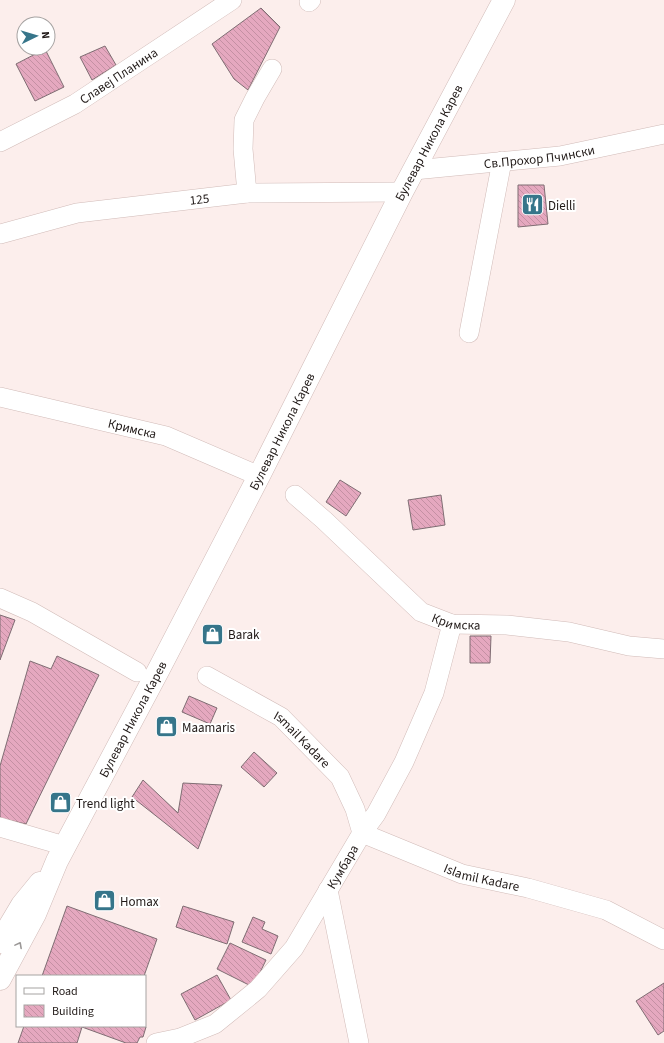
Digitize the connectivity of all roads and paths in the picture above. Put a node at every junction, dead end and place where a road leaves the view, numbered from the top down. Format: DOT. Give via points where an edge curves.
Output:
graph roads {
  1 [pos="232,0"];
  2 [pos="504,0"];
  3 [pos="272,69"];
  4 [pos="664,134"];
  5 [pos="0,142"];
  6 [pos="502,161"];
  7 [pos="414,170"];
  8 [pos="402,192"];
  9 [pos="247,193"];
  10 [pos="0,234"];
  11 [pos="470,333"];
  12 [pos="0,397"];
  13 [pos="259,476"];
  14 [pos="294,495"];
  15 [pos="0,598"];
  16 [pos="452,624"];
  17 [pos="664,649"];
  18 [pos="137,672"];
  19 [pos="207,676"];
  20 [pos="0,826"];
  21 [pos="362,833"];
  22 [pos="61,854"];
  23 [pos="328,890"];
  24 [pos="664,940"];
  25 [pos="0,942"];
  26 [pos="0,979"];
  27 [pos="156,1043"];
  28 [pos="359,1043"];
  1 -- 5 [label="street, Славеј Планина" via="75,104"];
  2 -- 7 [label="street, Булевар Никола Карев"];
  3 -- 9 [label="street" via="244,120 243,149"];
  4 -- 6 [label="street, Св.Прохор Пчински" via="560,156"];
  6 -- 7 [label="street, Св.Прохор Пчински"];
  6 -- 11 [label="street"];
  7 -- 8 [label="street, Булевар Никола Карев"];
  8 -- 9 [label="street, 125"];
  8 -- 13 [label="street, Булевар Никола Карев"];
  9 -- 10 [label="street, 125" via="77,213"];
  12 -- 13 [label="street, Кримска" via="166,436"];
  13 -- 22 [label="street, Булевар Никола Карев"];
  14 -- 16 [label="street, Кримска" via="421,612"];
  15 -- 18 [label="street" via="32,612"];
  16 -- 17 [label="street, Кримска" via="507,625 569,632 629,646"];
  16 -- 21 [label="street, Кумбара" via="434,693 404,762 376,814"];
  19 -- 21 [label="street, Ismail Kadare" via="281,717 340,777 355,809"];
  20 -- 22 [label="street"];
  21 -- 23 [label="street, Кумбара"];
  21 -- 24 [label="street, Islamil Kadare" via="462,874 528,888 606,910"];
  22 -- 25 [label="street, Булевар Никола Карев" via="22,905"];
  26 -- 22 [label="street, Булевар Никола Карев, one-way" via="35,914"];
  23 -- 27 [label="street, Кумбара" via="294,948 258,989 215,1024 180,1038"];
  23 -- 28 [label="street"];
}
